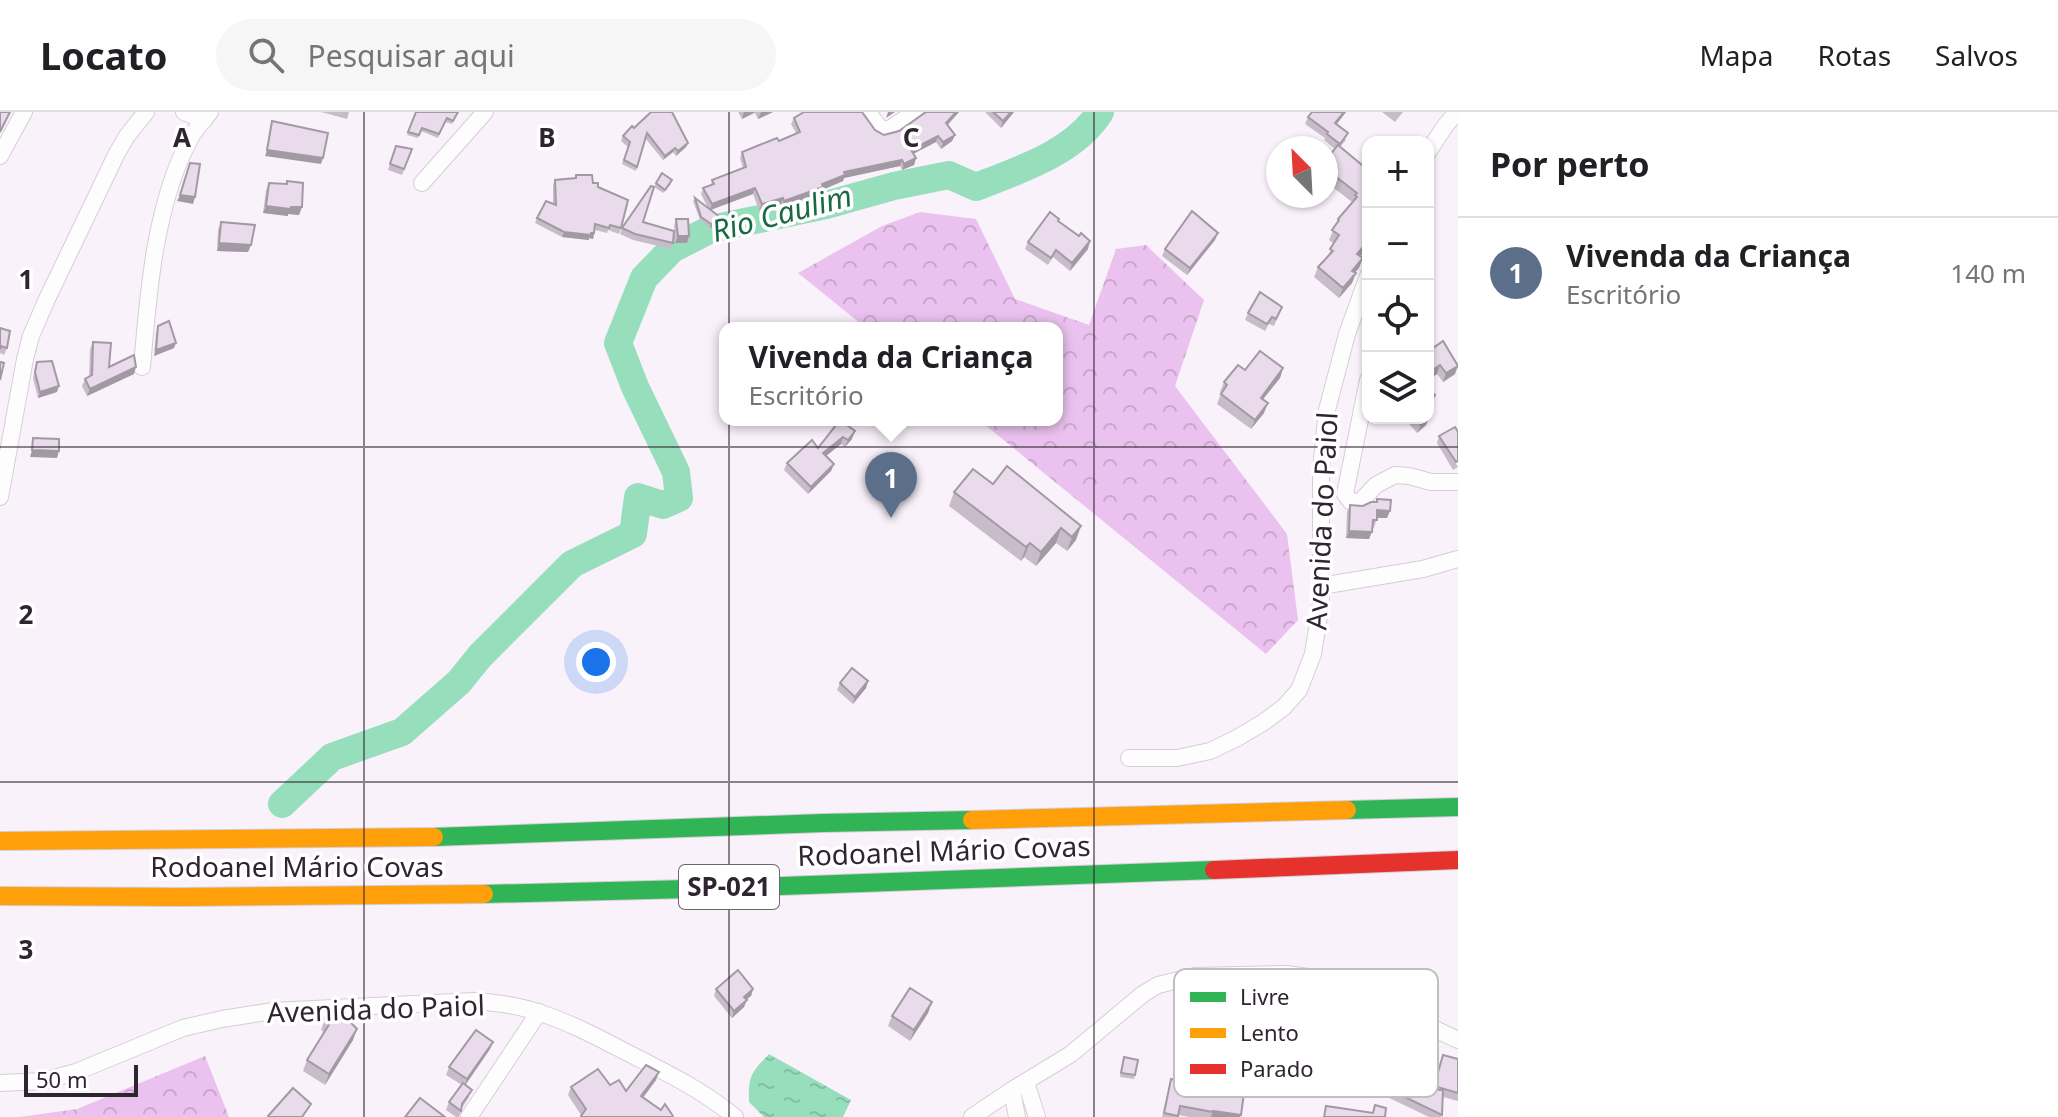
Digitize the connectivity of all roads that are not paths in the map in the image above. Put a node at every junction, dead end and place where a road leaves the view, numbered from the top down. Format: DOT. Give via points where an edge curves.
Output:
graph roads {
  1 [pos="24,112"];
  2 [pos="146,112"];
  3 [pos="184,112"];
  4 [pos="485,112"];
  5 [pos="868,112"];
  6 [pos="915,112"];
  7 [pos="1457,112"];
  8 [pos="207,116"];
  9 [pos="1434,144"];
  10 [pos="0,156"];
  11 [pos="422,183"];
  12 [pos="1362,293"];
  13 [pos="142,367"];
  14 [pos="1362,410"];
  15 [pos="1458,482"];
  16 [pos="0,497"];
  17 [pos="1458,559"];
  18 [pos="1321,586"];
  19 [pos="1129,758"];
  20 [pos="1458,807"];
  21 [pos="0,841"];
  22 [pos="1458,860"];
  23 [pos="0,896"];
  24 [pos="1174,981"];
  25 [pos="539,1012"];
  26 [pos="1438,1030"];
  27 [pos="1458,1040"];
  28 [pos="0,1083"];
  29 [pos="1019,1086"];
  30 [pos="469,1117"];
  31 [pos="735,1117"];
  32 [pos="972,1117"];
  33 [pos="1017,1117"];
  34 [pos="1037,1117"];
  1 -- 10 [label="street"];
  2 -- 16 [label="street" via="117,153 31,336"];
  3 -- 8 [label="street"];
  4 -- 11 [label="street"];
  5 -- 6 [label="street" via="884,130"];
  7 -- 9 [label="street"];
  8 -- 13 [label="street" via="173,175 164,209"];
  12 -- 18 [label="street, Avenida do Paiol" via="1329,398 1323,438"];
  14 -- 15 [label="street" via="1345,494 1351,502 1360,502 1395,475"];
  17 -- 18 [label="street"];
  18 -- 19 [label="street, Avenida do Paiol" via="1313,654 1299,690 1284,707 1210,751 1177,758"];
  20 -- 21 [label="highway, Rodoanel Mário Covas / SP-021" via="385,839"];
  22 -- 23 [label="highway, Rodoanel Mário Covas / SP-021" via="583,892"];
  24 -- 29 [label="street" via="1128,1005 1071,1054"];
  25 -- 28 [label="street, Avenida do Paiol" via="474,1001 273,1011 183,1028 43,1081"];
  25 -- 30 [label="street"];
  25 -- 31 [label="street, Avenida do Paiol" via="685,1082"];
  26 -- 27 [label="street"];
  29 -- 32 [label="street"];
  29 -- 33 [label="street"];
  29 -- 34 [label="street"];
}
